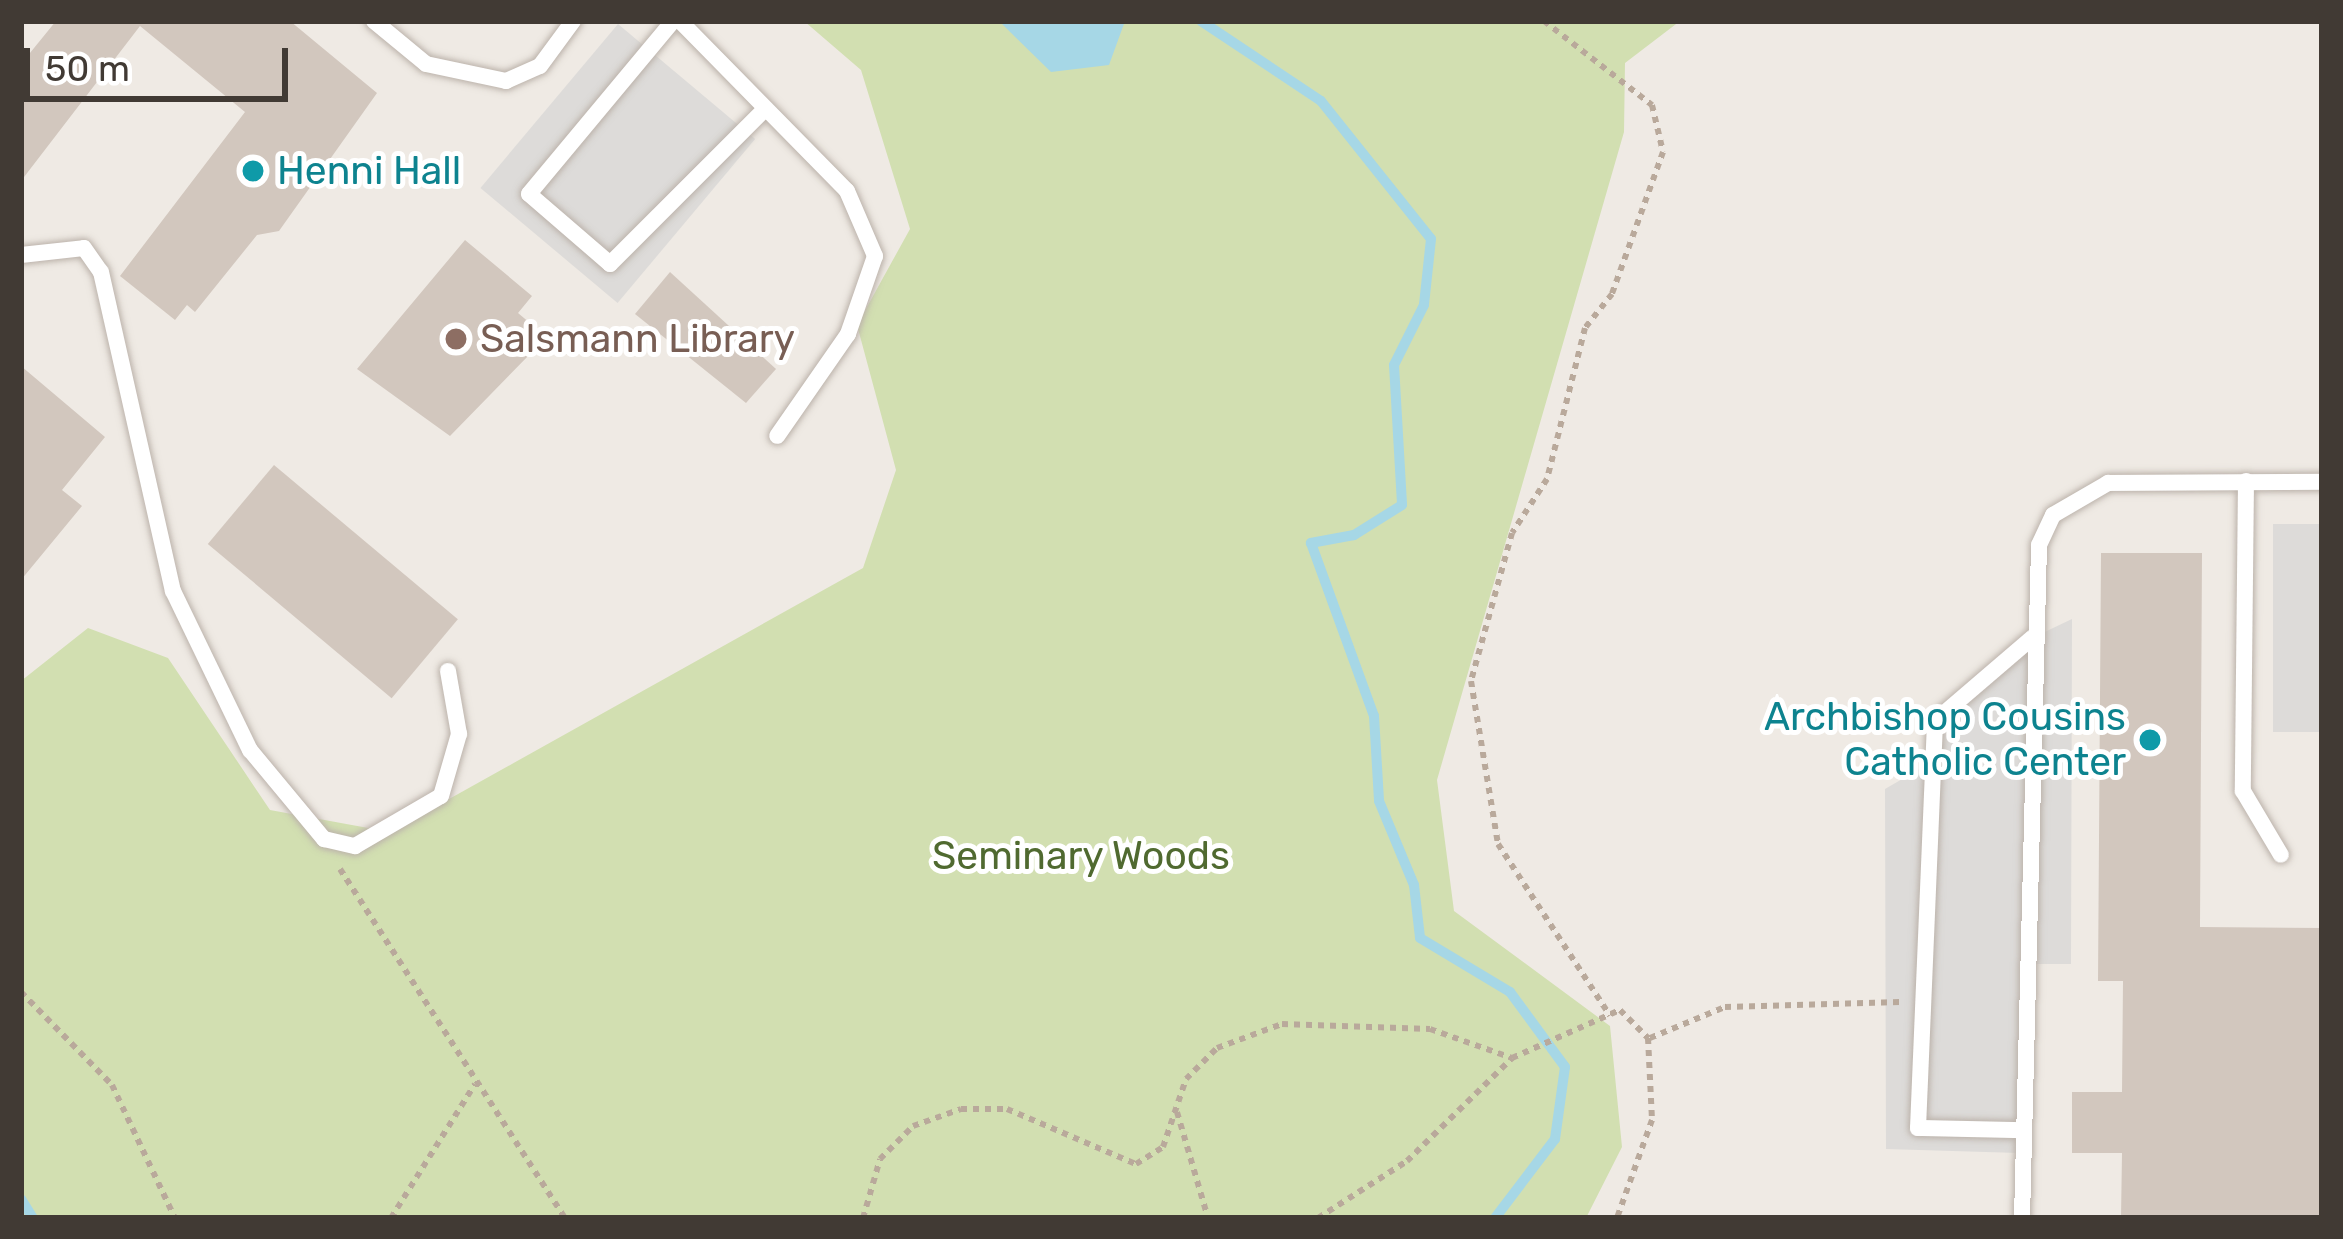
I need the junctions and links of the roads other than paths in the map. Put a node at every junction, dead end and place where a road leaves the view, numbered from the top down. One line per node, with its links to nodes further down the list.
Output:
1 (374, 21): 2 (lane)
2 (573, 21)
3 (676, 21): 4 (lane); 4 (lane)
4 (765, 109): 6 (lane)
5 (21, 256): 10 (lane)
6 (777, 436)
7 (2246, 481): 8 (lane); 9 (lane); 11 (lane)
8 (2322, 482)
9 (2032, 638): 12 (lane); 12 (lane)
10 (448, 671)
11 (2281, 855)
12 (2017, 1130): 13 (lane)
13 (2022, 1218)

